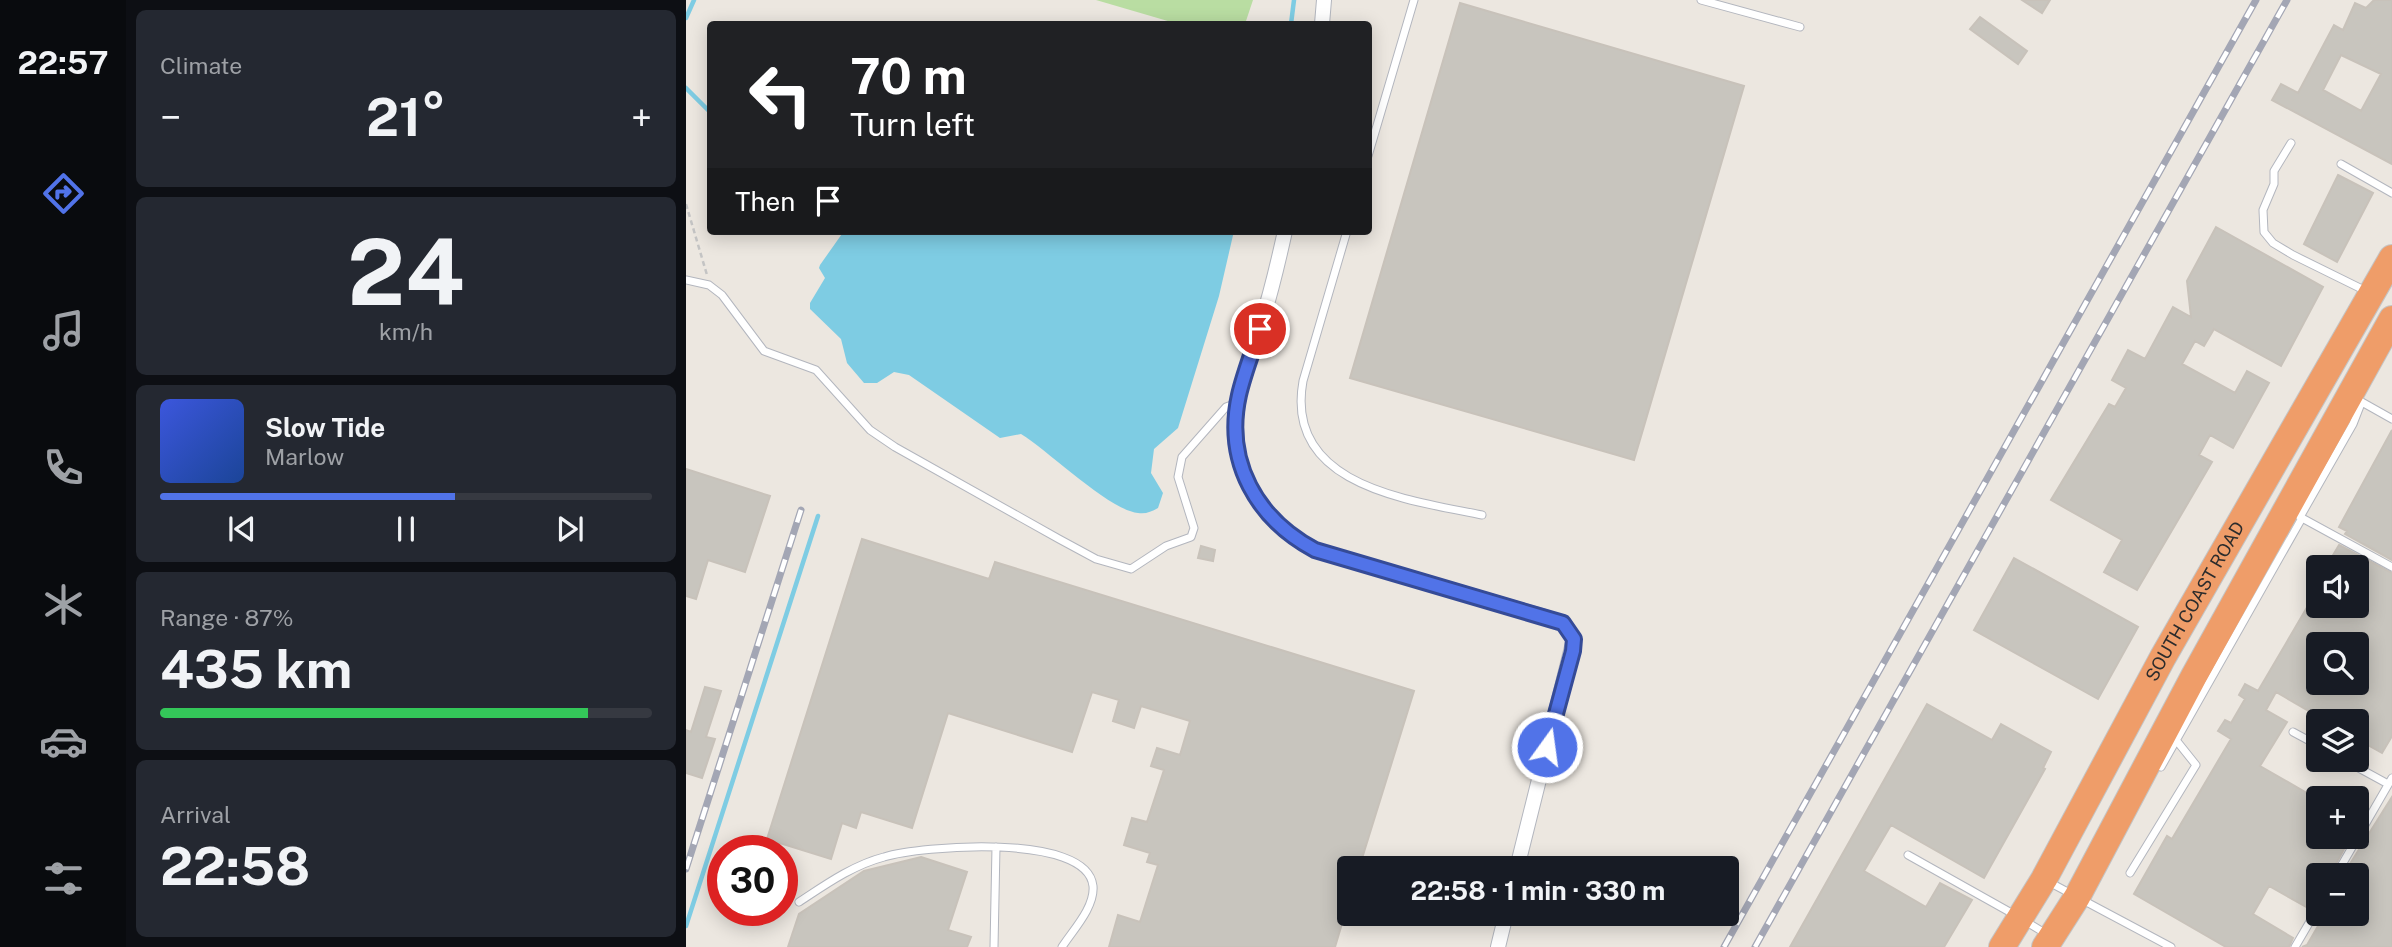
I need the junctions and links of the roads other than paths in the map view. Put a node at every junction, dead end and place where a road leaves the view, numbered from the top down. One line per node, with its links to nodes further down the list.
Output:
1 (1324, 0): 4 (street)
2 (1414, 0): 6 (lane)
3 (1701, 0): 5 (lane)
4 (1322, 21)
5 (1800, 27)
6 (1372, 142)
7 (2291, 143): 14 (lane)
8 (2341, 164): 9 (lane)
9 (2392, 193)
10 (1284, 235): 17 (street)
11 (1346, 235): 20 (lane)
12 (2392, 258): 14 (highway, SOUTH COAST ROAD)
13 (686, 279): 17 (lane)
14 (2372, 294): 22 (highway, SOUTH COAST ROAD)
15 (2392, 319): 16 (highway, SOUTH COAST ROAD)
16 (2358, 393): 18 (lane); 19 (highway, SOUTH COAST ROAD)
17 (1238, 402): 33 (street)
18 (2392, 419)
19 (2294, 514): 21 (lane); 23 (highway, SOUTH COAST ROAD); 26 (lane)
20 (1482, 515)
21 (2392, 567)
22 (2164, 657): 23 (highway); 36 (highway, SOUTH COAST ROAD)
23 (2194, 676): 37 (highway, SOUTH COAST ROAD)
24 (2293, 732): 25 (lane)
25 (2306, 739)
26 (2176, 740): 28 (lane); 35 (lane)
27 (2369, 771): 29 (lane)
28 (2153, 779)
29 (2390, 781): 34 (lane)
30 (2133, 814): 37 (lane)
31 (996, 847): 38 (lane); 43 (lane); 44 (lane)
32 (1909, 855): 39 (lane)
33 (1520, 856)
34 (2343, 863)
35 (2130, 873)
36 (2043, 879): 37 (lane); 39 (highway, SOUTH COAST ROAD)
37 (2080, 898): 42 (highway, SOUTH COAST ROAD); 47 (lane)
38 (799, 902)
39 (2020, 918): 42 (lane); 46 (highway, SOUTH COAST ROAD)
40 (1503, 926): 45 (street)
41 (2307, 926): 48 (lane)
42 (2048, 942)
43 (994, 947)
44 (1062, 947)
45 (1498, 947)
46 (2002, 947)
47 (2171, 947)
48 (2295, 947)

